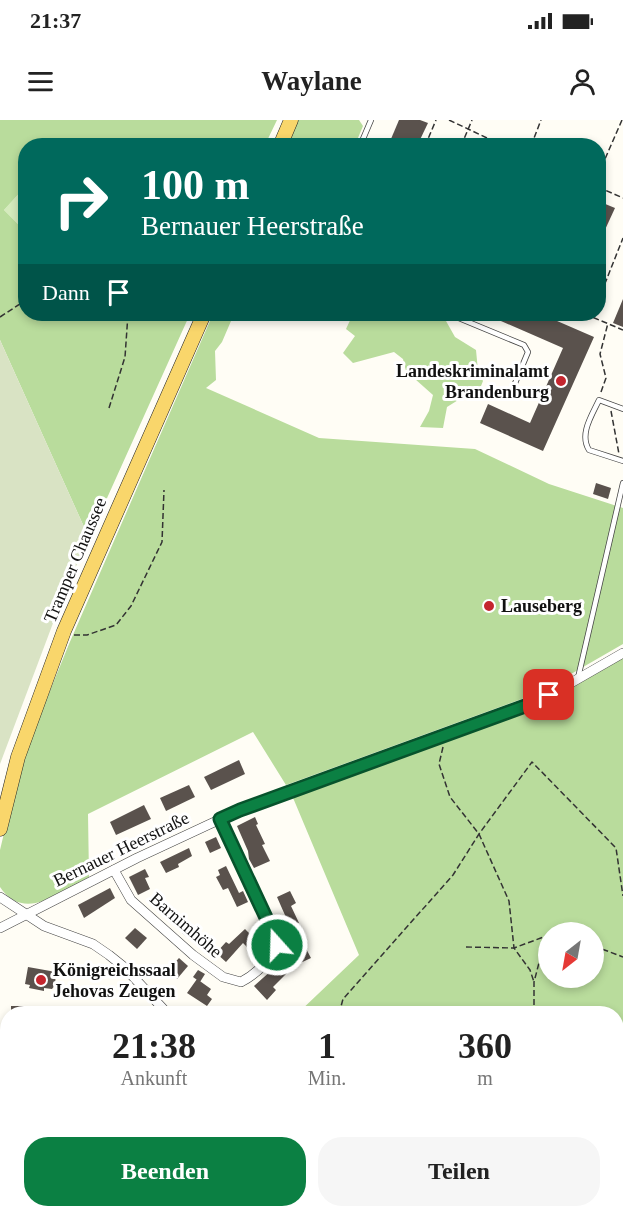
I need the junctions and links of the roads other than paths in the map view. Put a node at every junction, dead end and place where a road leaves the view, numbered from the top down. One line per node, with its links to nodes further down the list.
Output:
1 (291, 120): 3 (main road)
2 (371, 120): 4 (lane)
3 (283, 138)
4 (363, 138)
5 (201, 321): 14 (main road, Tramper Chaussee)
6 (465, 321): 7 (lane)
7 (511, 393)
8 (623, 409): 9 (lane)
9 (622, 460)
10 (623, 483): 12 (lane)
11 (623, 653): 12 (street, Bernauer Heerstraße)
12 (578, 680): 13 (street, Bernauer Heerstraße)
13 (220, 819): 15 (street, Bernauer Heerstraße); 15 (street, Barnimhöhe)
14 (0, 829)
15 (114, 870): 17 (street, Bernauer Heerstraße)
16 (0, 897): 17 (street)
17 (26, 915): 18 (street, Bernauer Heerstraße); 19 (street)
18 (0, 928)
19 (161, 1006)

